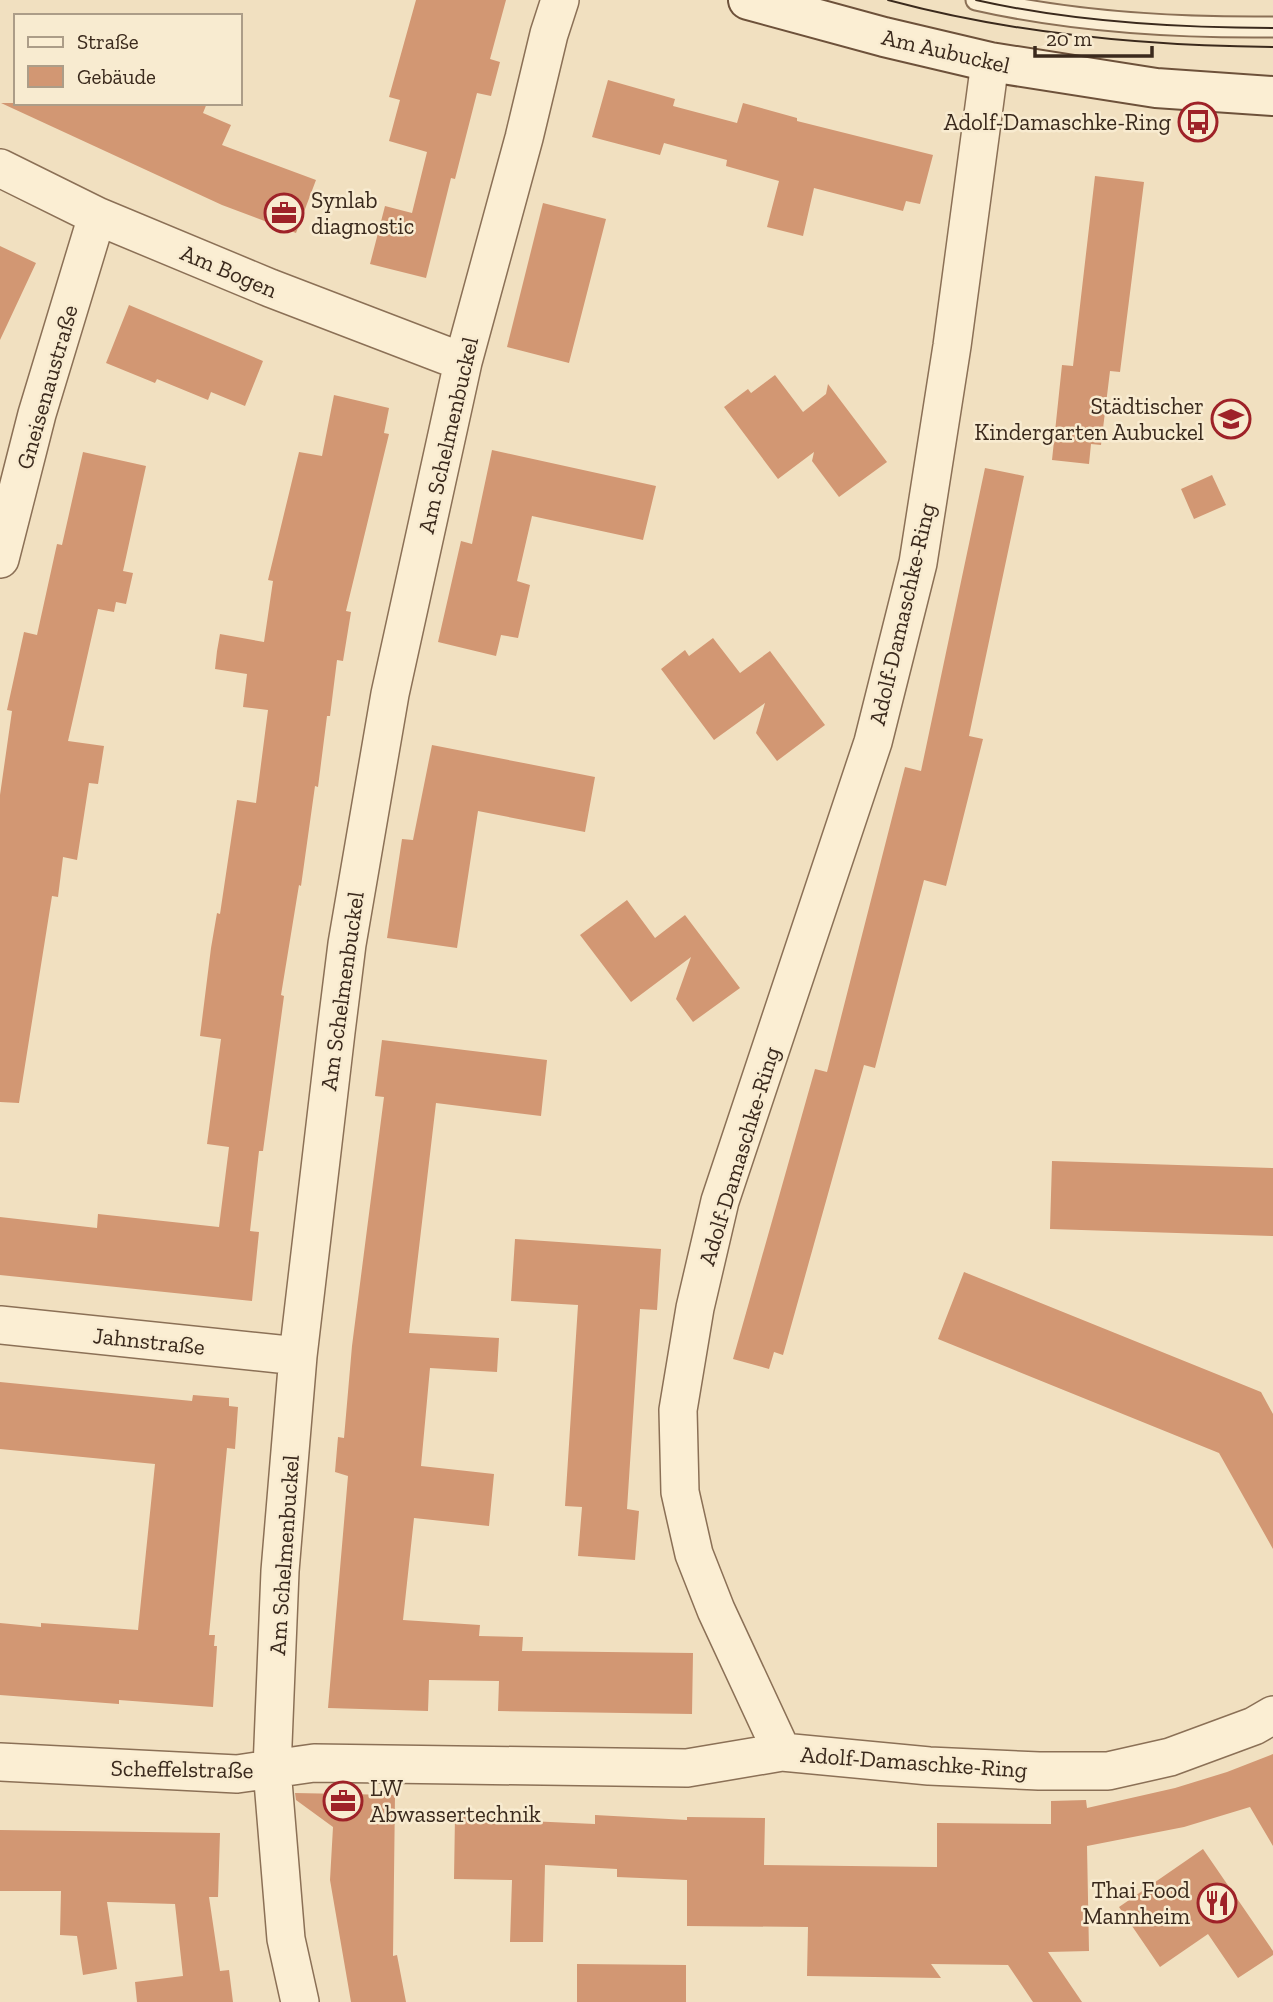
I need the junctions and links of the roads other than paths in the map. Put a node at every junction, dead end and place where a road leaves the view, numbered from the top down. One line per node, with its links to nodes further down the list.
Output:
1 (560, 0): 9 (street, Am Schelmenbuckel)
2 (748, 0): 5 (main road, Am Aubuckel)
3 (976, 0): 4 (lane)
4 (1273, 27)
5 (990, 62): 6 (main road, Am Aubuckel); 14 (street, Adolf-Damaschke-Ring)
6 (1273, 96)
7 (0, 168): 8 (street, Am Bogen)
8 (97, 216): 9 (street, Am Bogen); 10 (street, Gneisenaustraße)
9 (463, 362): 12 (street, Am Schelmenbuckel)
10 (0, 559)
11 (0, 1325): 12 (street, Jahnstraße)
12 (298, 1356): 16 (street, Am Schelmenbuckel)
13 (1273, 1715): 14 (street, Adolf-Damaschke-Ring)
14 (782, 1752): 16 (street, Scheffelstraße)
15 (0, 1762): 16 (street, Scheffelstraße)
16 (272, 1769): 17 (street, Am Schelmenbuckel)
17 (300, 2002)

